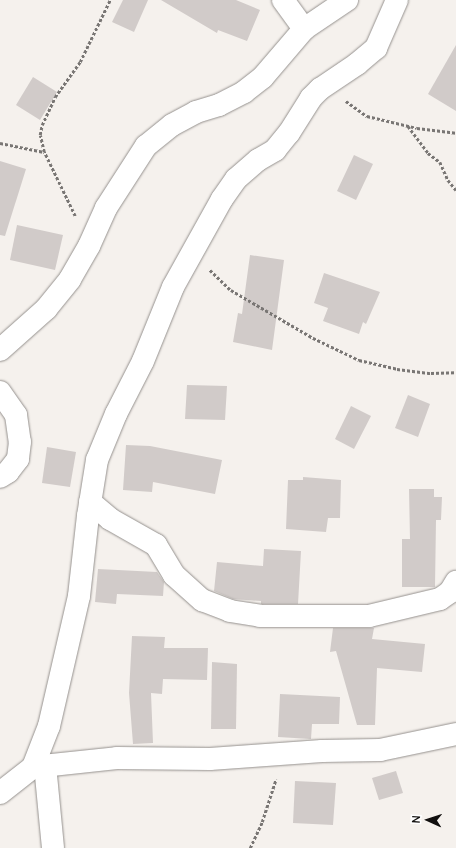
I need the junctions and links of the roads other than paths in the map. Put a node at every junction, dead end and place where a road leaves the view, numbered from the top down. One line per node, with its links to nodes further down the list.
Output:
1 (283, 0): 4 (street)
2 (347, 0): 4 (street)
3 (397, 0): 8 (street)
4 (304, 29): 5 (street)
5 (0, 350)
6 (0, 392): 7 (street)
7 (0, 477)
8 (90, 502): 9 (street); 11 (street)
9 (456, 582)
10 (456, 734): 11 (street)
11 (39, 766): 12 (street); 13 (street)
12 (0, 793)
13 (53, 848)

